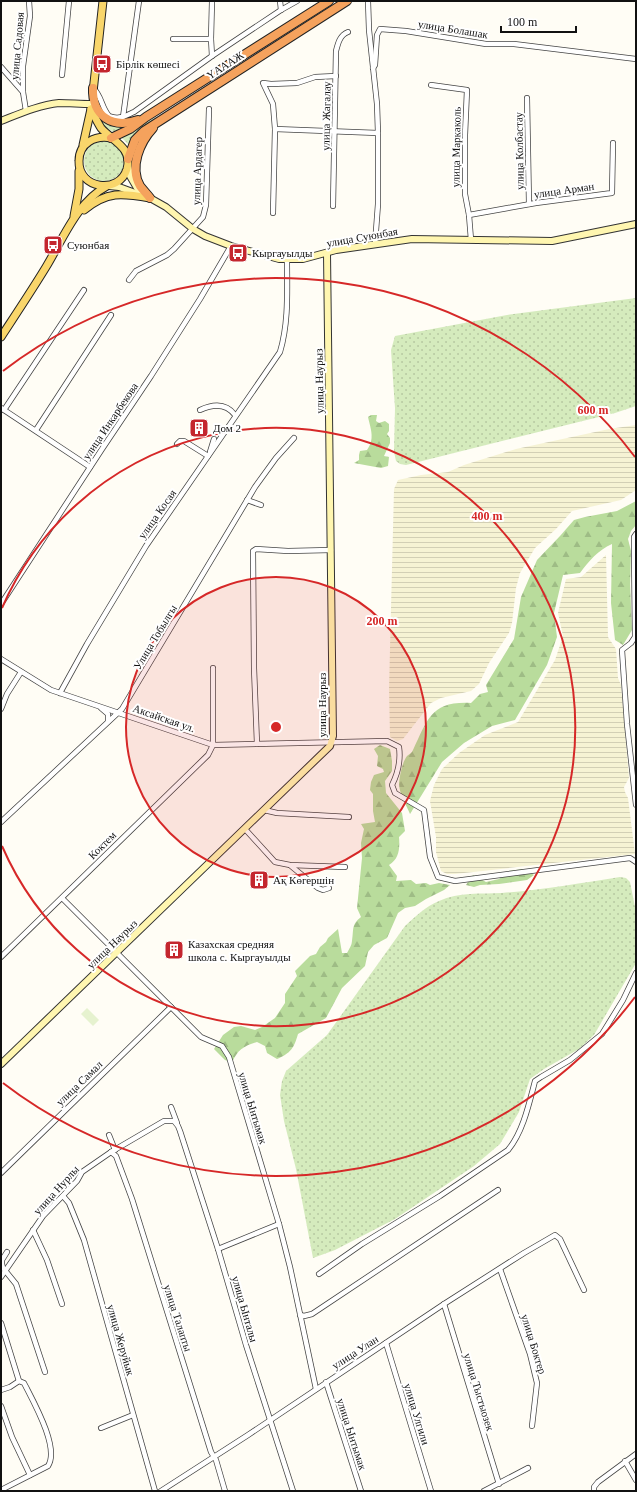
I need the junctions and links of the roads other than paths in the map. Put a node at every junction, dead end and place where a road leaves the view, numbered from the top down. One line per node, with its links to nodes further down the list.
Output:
1 (29, 1): 23 (street, улица Садовая)
2 (69, 1): 19 (street)
3 (103, 1): 22 (main road)
4 (139, 1): 28 (street)
5 (212, 1): 14 (street)
6 (280, 1): 11 (street)
7 (297, 1): 11 (street)
8 (329, 1): 29 (highway, ҮАААЖ)
9 (347, 1): 30 (highway, ҮАААЖ)
10 (368, 1): 18 (street)
11 (281, 10): 15 (street)
12 (348, 32): 20 (street, улица Жагалау)
13 (173, 39): 14 (street)
14 (211, 39): 15 (street)
15 (212, 56): 28 (street)
16 (636, 59): 18 (street, улица Болашак)
17 (1, 67): 23 (street)
18 (373, 68): 34 (street)
19 (62, 75)
20 (336, 76): 32 (street); 33 (street, улица Жагалау)
21 (430, 85): 45 (street, улица Маркаколь)
22 (93, 88): 26 (main road); 28 (street); 29 (highway)
23 (22, 92): 27 (street)
24 (527, 98): 42 (street, улица Колбастау)
25 (209, 109): 48 (street, улица Ардагер)
26 (90, 110): 27 (street); 35 (main road); 37 (main road)
27 (26, 111): 31 (street)
28 (124, 117)
29 (146, 117): 35 (highway, ҮАААЖ)
30 (164, 118): 38 (highway, ҮАААЖ); 41 (highway)
31 (1, 121)
32 (275, 129): 33 (street); 44 (street)
33 (335, 132): 34 (street); 43 (street, улица Жагалау)
34 (378, 133): 50 (street)
35 (111, 138): 37 (main road); 38 (main road)
36 (613, 143): 42 (street, улица Арман)
37 (83, 147): 39 (main road)
38 (128, 161): 40 (main road); 41 (street, улица Суюнбая)
39 (79, 166): 40 (main road); 46 (main road)
40 (107, 186): 41 (street); 46 (main road)
41 (150, 198): 46 (main road); 48 (street, улица Суюнбая)
42 (529, 204): 45 (street, улица Арман)
43 (333, 206)
44 (273, 213)
45 (469, 215): 49 (street, улица Маркаколь)
46 (73, 220): 57 (main road)
47 (636, 224): 49 (street, улица Суюнбая)
48 (193, 229): 51 (street, улица Суюнбая); 54 (street, улица Ардагер)
49 (471, 240): 50 (street, улица Суюнбая)
50 (375, 244): 52 (street, улица Суюнбая)
51 (231, 246): 53 (street, улица Суюнбая); 66 (street, улица Инкарбекова)
52 (327, 254): 53 (street, улица Суюнбая); 70 (street, улица Наурыз)
53 (286, 260): 60 (street, улица Косая)
54 (129, 280)
55 (84, 290): 58 (street)
56 (111, 315): 61 (street)
57 (1, 336)
58 (3, 409): 61 (street)
59 (200, 410): 60 (street)
60 (235, 415): 65 (street, улица Косая)
61 (36, 430): 66 (street)
62 (294, 438): 67 (street, Улица Тобылгы)
63 (214, 439): 65 (street)
64 (177, 444): 65 (street)
65 (209, 455): 75 (street, улица Косая)
66 (90, 467): 71 (street, улица Инкарбекова)
67 (247, 500): 68 (street); 78 (street, Улица Тобылгы)
68 (261, 505)
69 (636, 534): 83 (street)
70 (331, 550): 80 (street, улица Наурыз); 81 (street)
71 (1, 604)
72 (1, 659): 74 (street, Аксайская ул.)
73 (213, 668): 82 (street)
74 (21, 672): 75 (street, Аксайская ул.); 77 (street)
75 (60, 693): 76 (street, Аксайская ул.)
76 (98, 706): 78 (street, Аксайская ул.); 79 (street)
77 (1, 709)
78 (119, 712): 79 (street, Улица Тобылгы); 82 (street, Аксайская ул.)
79 (108, 721): 86 (street, Улица Тобылгы)
80 (332, 742): 81 (street, Аксайская ул.); 84 (street, улица Наурыз); 88 (street, Аксайская ул.)
81 (257, 744): 82 (street, Аксайская ул.)
82 (213, 745): 92 (street, Коктем)
83 (636, 805)
84 (264, 810): 85 (street); 87 (street, улица Наурыз)
85 (349, 817)
86 (1, 822)
87 (245, 829): 89 (street); 93 (street, улица Наурыз)
88 (636, 862)
89 (290, 865): 90 (street); 91 (street)
90 (345, 866)
91 (329, 888)
92 (62, 898): 93 (street, улица Ынтымак); 94 (street, Коктем)
93 (117, 953): 96 (street, улица Ынтымак); 97 (street, улица Наурыз)
94 (1, 957)
95 (636, 973): 111 (street)
96 (170, 1007): 102 (street, улица Самал); 105 (street, улица Ынтымак)
97 (1, 1064)
98 (171, 1107): 99 (street)
99 (178, 1126): 101 (street, улица Нурлы); 107 (street, улица Ынталы)
100 (109, 1135): 101 (street, улица Талапты)
101 (113, 1151): 104 (street, улица Нурлы); 130 (street, улица Талапты)
102 (1, 1172)
103 (498, 1190): 116 (street)
104 (63, 1196): 106 (street, улица Нурлы); 125 (street, улица Жеруйык)
105 (279, 1224): 107 (street); 116 (street, улица Ынтымак)
106 (33, 1230): 109 (street, улица Нурлы); 114 (street)
107 (218, 1249): 126 (street, улица Ынталы)
108 (7, 1252): 109 (street)
109 (3, 1268): 112 (street, улица Нурлы); 119 (street)
110 (500, 1269): 113 (street, улица Улан); 115 (street, улица Улан); 127 (street, улица Боктер)
111 (319, 1274)
112 (1, 1277)
113 (584, 1290)
114 (62, 1304)
115 (444, 1304): 118 (street, улица Улан); 135 (street, улица Тыстыозек)
116 (300, 1315): 123 (street, улица Ынтымак)
117 (1, 1323): 120 (street)
118 (386, 1343): 121 (street, улица Улан); 142 (street, улица Улгили)
119 (45, 1372)
120 (19, 1380): 122 (street); 133 (street)
121 (326, 1382): 123 (street, улица Улан); 141 (street, улица Ынтымак)
122 (1, 1390)
123 (316, 1390): 126 (street, улица Улан)
124 (1, 1406): 133 (street)
125 (133, 1415): 128 (street); 137 (street, улица Жеруйык)
126 (270, 1420): 130 (street, улица Улан); 140 (street, улица Ынталы)
127 (532, 1426)
128 (101, 1428)
129 (636, 1454): 131 (street)
130 (213, 1457): 138 (street, улица Улан); 139 (street, улица Талапты)
131 (625, 1461): 134 (street); 144 (street)
132 (528, 1468): 135 (street)
133 (30, 1475): 136 (street)
134 (636, 1480)
135 (499, 1484): 143 (street)
136 (1, 1490)
137 (155, 1491)
138 (161, 1491)
139 (225, 1491)
140 (293, 1491)
141 (361, 1491)
142 (431, 1491)
143 (484, 1491)
144 (594, 1491)

